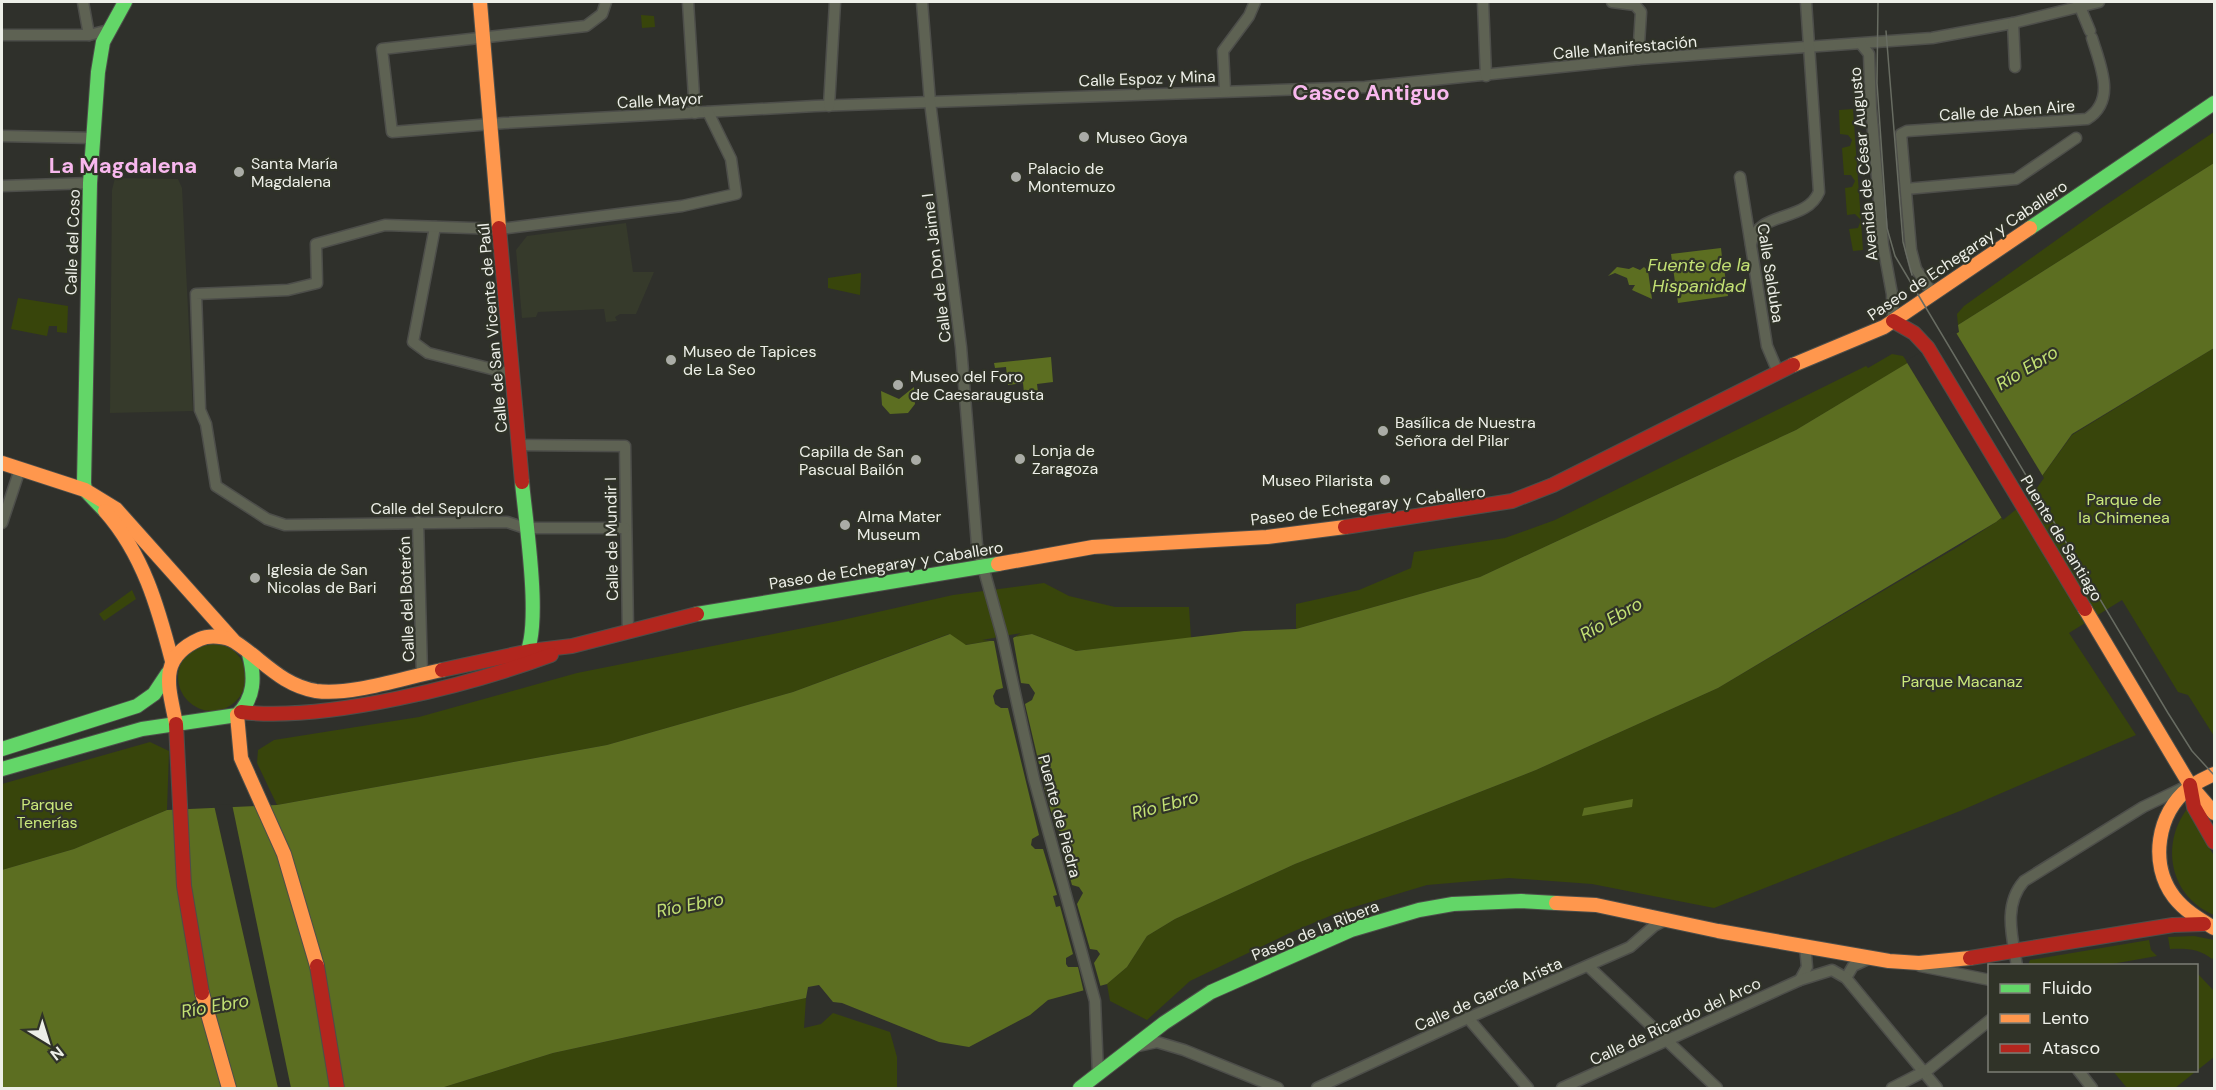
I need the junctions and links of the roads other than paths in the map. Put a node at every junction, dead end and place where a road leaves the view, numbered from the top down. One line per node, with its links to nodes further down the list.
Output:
1 (83, 2): 17 (street)
2 (125, 2): 15 (main road, Calle del Coso)
3 (480, 2): 18 (main road, Calle de San Vicente de Paúl)
4 (606, 2): 18 (street)
5 (688, 2): 30 (street)
6 (835, 2): 28 (street)
7 (922, 2): 26 (street, Calle de Don Jaime I)
8 (1255, 2): 25 (street)
9 (1483, 2): 23 (street)
10 (1612, 2): 21 (street)
11 (1806, 2): 20 (street)
12 (2099, 2): 13 (street, Calle Manifestación)
13 (2079, 4): 14 (street, Calle Manifestación); 38 (street, Calle de Aben Aire)
14 (2013, 23): 19 (street, Calle Manifestación); 22 (street)
15 (109, 30): 17 (street); 33 (main road, Calle del Coso)
16 (2, 35): 17 (street)
17 (89, 35)
18 (483, 39): 31 (main road, Calle de San Vicente de Paúl); 31 (street, Calle Mayor)
19 (1861, 44): 20 (street, Calle Manifestación); 43 (street, Avenida de César Augusto)
20 (1810, 48): 21 (street, Calle Manifestación); 41 (street)
21 (1638, 59): 23 (street, Calle Manifestación)
22 (2015, 67)
23 (1486, 76): 24 (street, Calle Manifestación)
24 (1365, 87): 25 (street, Calle Espoz y Mina)
25 (1225, 91): 26 (street, Calle Espoz y Mina)
26 (930, 102): 28 (street, Calle Mayor); 54 (street, Calle de Don Jaime I)
27 (2214, 103): 42 (main road, Paseo de Echegaray y Caballero)
28 (829, 106): 29 (street, Calle Mayor)
29 (708, 112): 30 (street, Calle Mayor); 40 (street)
30 (695, 113): 31 (street, Calle Mayor)
31 (490, 124): 40 (main road, Calle de San Vicente de Paúl)
32 (2, 136): 33 (street)
33 (93, 138): 36 (main road, Calle del Coso)
34 (2076, 138): 38 (street)
35 (1740, 177): 41 (street, Calle Salduba)
36 (90, 183): 37 (street); 49 (main road, Calle del Coso)
37 (2, 186)
38 (1906, 189): 42 (street)
39 (435, 227): 40 (street); 45 (street); 50 (street, Calle del Sepulcro)
40 (500, 229): 45 (main road, Calle de San Vicente de Paúl)
41 (1750, 244): 44 (street, Calle Salduba)
42 (1933, 294): 43 (main road, Paseo de Echegaray y Caballero)
43 (1893, 321): 44 (main road, Paseo de Echegaray y Caballero); 68 (main road, Puente de Santiago)
44 (1778, 372): 54 (main road, Paseo de Echegaray y Caballero)
45 (512, 374): 46 (main road, Calle de San Vicente de Paúl)
46 (518, 445): 52 (main road, Calle de San Vicente de Paúl); 53 (street, Calle de Mundir I)
47 (2, 463): 48 (main road)
48 (20, 469): 49 (main road); 51 (street)
49 (85, 490): 56 (main road); 60 (main road)
50 (418, 522): 52 (street, Calle del Sepulcro); 62 (street, Calle del Boterón)
51 (2, 523)
52 (525, 528): 53 (street, Calle del Sepulcro); 58 (main road, Calle de San Vicente de Paúl)
53 (625, 528): 55 (street, Calle de Mundir I)
54 (983, 567): 55 (main road, Paseo de Echegaray y Caballero); 88 (street, Puente de Piedra)
55 (628, 631): 57 (main road, Paseo de Echegaray y Caballero)
56 (233, 640): 59 (main road); 60 (main road)
57 (572, 646): 58 (main road, Paseo de Echegaray y Caballero); 61 (main road, Paseo de Echegaray y Caballero)
58 (530, 651): 61 (main road); 62 (main road, Paseo de Echegaray y Caballero)
59 (249, 654): 62 (main road, Paseo de Echegaray y Caballero); 63 (main road)
60 (170, 667): 64 (main road); 65 (main road)
61 (506, 669): 63 (main road, Paseo de Echegaray y Caballero)
62 (422, 675)
63 (239, 714): 64 (main road); 90 (main road)
64 (176, 724): 66 (main road); 89 (main road)
65 (2, 749)
66 (2, 769)
67 (2214, 774): 68 (main road)
68 (2190, 785): 69 (main road); 70 (main road); 72 (main road); 74 (street)
69 (2214, 813)
70 (2214, 842)
71 (1667, 919): 73 (main road, Paseo de la Ribera); 78 (street, Calle de García Arista); 85 (main road, Paseo de la Ribera)
72 (2209, 926): 74 (main road, Paseo de la Ribera)
73 (1805, 946): 75 (main road, Paseo de la Ribera); 80 (street)
74 (2014, 951): 76 (main road, Paseo de la Ribera); 77 (street)
75 (1871, 958): 76 (main road, Paseo de la Ribera); 79 (street)
76 (1911, 963): 81 (street)
77 (2017, 964)
78 (1588, 966): 82 (street, Calle de García Arista); 84 (street)
79 (1846, 978): 80 (street, Calle de Ricardo del Arco); 86 (street)
80 (1800, 980): 84 (street, Calle de Ricardo del Arco)
81 (1988, 980)
82 (1468, 1018): 93 (street, Calle de García Arista); 94 (street)
83 (1988, 1021): 86 (street)
84 (1665, 1042): 95 (street, Calle de Ricardo del Arco); 96 (street)
85 (1132, 1048): 88 (main road, Paseo de la Ribera); 92 (street)
86 (1923, 1072): 97 (street); 98 (street)
87 (2079, 1072): 99 (street)
88 (1099, 1081): 91 (main road, Paseo de la Ribera)
89 (229, 1089)
90 (337, 1089)
91 (1080, 1089)
92 (1278, 1089)
93 (1317, 1089)
94 (1528, 1089)
95 (1562, 1089)
96 (1717, 1089)
97 (1892, 1089)
98 (1937, 1089)
99 (2092, 1089)

